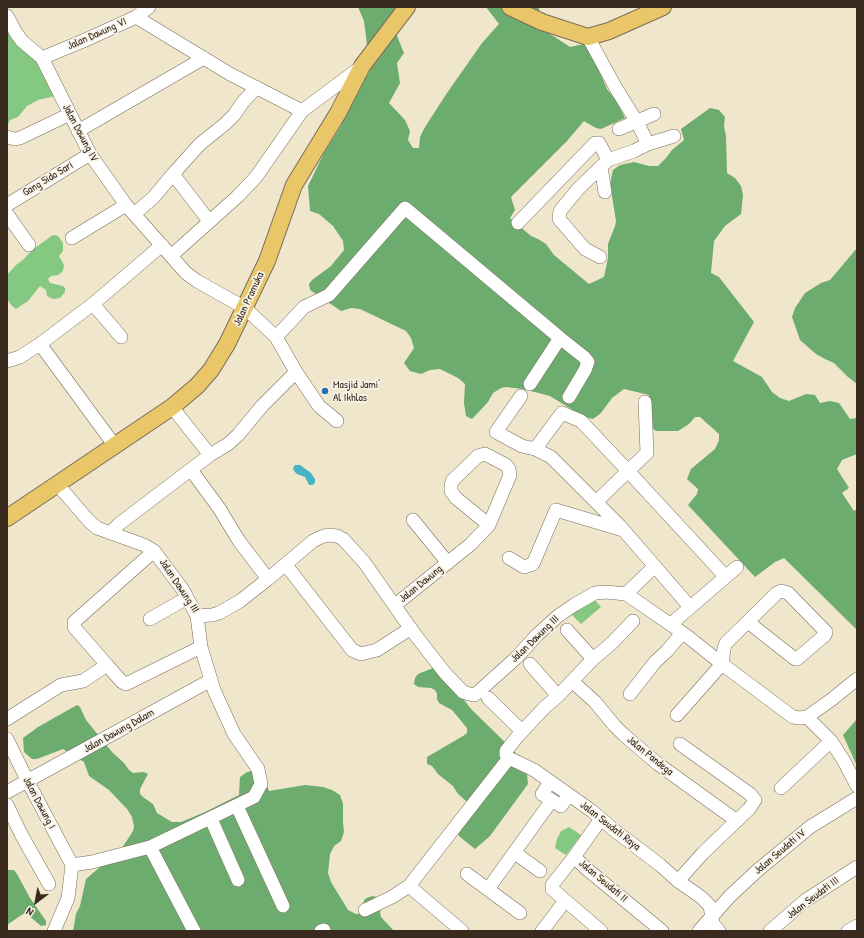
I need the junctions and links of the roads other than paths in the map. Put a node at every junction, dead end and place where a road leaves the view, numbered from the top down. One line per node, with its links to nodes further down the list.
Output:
1 (149, 7): 6 (street, Jalan Dawung VI)
2 (407, 7): 10 (main road, Jalan Pramuka)
3 (510, 7): 7 (main road)
4 (663, 7): 7 (main road)
5 (7, 16): 8 (street)
6 (136, 17): 8 (street, Jalan Dawung VI); 9 (street)
7 (588, 37): 15 (street)
8 (42, 58): 13 (street, Jalan Dawung IV)
9 (204, 58): 11 (street); 17 (street)
10 (362, 66): 12 (street); 36 (main road, Jalan Pramuka)
11 (256, 88): 12 (street); 23 (street)
12 (302, 111): 28 (street)
13 (70, 114): 17 (street, Jalan Dawung IV); 19 (street)
14 (654, 114): 15 (street)
15 (637, 122): 16 (street); 20 (street)
16 (619, 129)
17 (78, 131): 21 (street, Jalan Dawung IV)
18 (674, 136): 20 (street)
19 (7, 137)
20 (648, 144): 22 (street)
21 (90, 154): 25 (street, Gang Sido Sari); 26 (street, Jalan Dawung IV)
22 (604, 163): 24 (street); 29 (street); 34 (street)
23 (173, 174): 26 (street); 28 (street)
24 (605, 192)
25 (7, 205)
26 (130, 209): 30 (street); 32 (street, Jalan Dawung IV)
27 (7, 214): 31 (street)
28 (209, 221): 33 (street)
29 (518, 223)
30 (72, 238)
31 (29, 245)
32 (162, 245): 33 (street, Jalan Dawung IV); 35 (street)
33 (171, 256): 36 (street, Jalan Dawung IV)
34 (600, 257)
35 (93, 304): 37 (street); 40 (street)
36 (245, 308): 38 (street, Jalan Dawung IV); 47 (main road, Jalan Pramuka)
37 (121, 337)
38 (276, 337): 39 (street); 42 (street, Jalan Dawung IV)
39 (560, 338): 43 (street); 45 (street)
40 (40, 344): 41 (street); 49 (street)
41 (7, 361)
42 (296, 372): 48 (street, Jalan Dawung IV); 51 (street)
43 (530, 384)
44 (522, 396): 50 (street)
45 (569, 397)
46 (645, 402): 53 (street)
47 (172, 407): 49 (main road, Jalan Pramuka); 51 (street)
48 (337, 421)
49 (115, 446): 54 (main road, Jalan Pramuka)
50 (535, 449): 53 (street); 55 (street)
51 (210, 455): 52 (street)
52 (191, 470): 60 (street); 68 (street)
53 (628, 471): 55 (street); 67 (street)
54 (57, 484): 56 (main road, Jalan Pramuka); 60 (street, Jalan Dawung III)
55 (596, 502): 59 (street)
56 (9, 513)
57 (414, 520): 63 (street, Jalan Dawung)
58 (489, 525): 58 (street, Jalan Dawung); 63 (street, Jalan Dawung)
59 (624, 531): 62 (street); 65 (street)
60 (110, 533): 61 (street, Jalan Dawung III)
61 (154, 551): 70 (street, Jalan Dawung III); 85 (street, Jalan Dawung III)
62 (509, 558)
63 (448, 562): 71 (street, Jalan Dawung)
64 (286, 565): 68 (street, Jalan Dawung III); 71 (street, Jalan Dawung III); 78 (street)
65 (655, 566): 69 (street); 72 (street)
66 (736, 567): 67 (street)
67 (725, 576): 72 (street)
68 (268, 579): 73 (street, Jalan Dawung III)
69 (626, 594): 77 (street, Jalan Dawung III); 78 (street, Jalan Dawung III)
70 (188, 600): 73 (street, Jalan Dawung III); 74 (street)
71 (395, 605): 78 (street, Jalan Dawung III)
72 (690, 607): 77 (street)
73 (197, 616): 81 (street)
74 (150, 619)
75 (633, 621): 82 (street)
76 (748, 622): 76 (street); 84 (street)
77 (671, 624): 80 (street, Jalan Dawung III)
78 (411, 628)
79 (567, 630): 82 (street)
80 (682, 633): 84 (street, Jalan Dawung III); 89 (street)
81 (201, 647): 85 (street, Jalan Dawung III); 87 (street)
82 (593, 659): 88 (street)
83 (530, 664): 90 (street)
84 (722, 664): 92 (street); 93 (street, Jalan Dawung III)
85 (107, 665): 94 (street)
86 (857, 679): 93 (street)
87 (211, 680): 100 (street, Jalan Dawung Dalam); 109 (street)
88 (572, 681): 90 (street); 112 (street, Jalan Pandega)
89 (630, 694)
90 (558, 696): 95 (street)
91 (488, 698): 95 (street)
92 (677, 715)
93 (807, 718): 97 (street)
94 (7, 719)
95 (522, 731): 99 (street)
96 (7, 740): 100 (street, Jalan Dawung I)
97 (830, 741): 102 (street); 103 (street)
98 (680, 744): 112 (street)
99 (509, 758): 101 (street, Jalan Seudati Raya); 123 (street)
100 (27, 780): 104 (street, Jalan Dawung Dalam); 116 (street, Jalan Dawung I)
101 (550, 782): 105 (street, Jalan Seudati Raya); 107 (street)
102 (857, 786)
103 (781, 788)
104 (7, 792)
105 (569, 795): 107 (street); 111 (street, Jalan Seudati Raya)
106 (857, 798): 129 (street, Jalan Seudati IV)
107 (552, 800): 114 (street)
108 (7, 805): 122 (street)
109 (237, 806): 110 (street); 126 (street)
110 (211, 819): 113 (street); 120 (street)
111 (601, 819): 115 (street); 121 (street, Jalan Seudati Raya)
112 (737, 821): 121 (street)
113 (150, 847): 116 (street); 133 (street)
114 (515, 853): 118 (street); 124 (street)
115 (574, 857): 125 (street, Jalan Seudati II); 136 (street, Jalan Seudati II)
116 (72, 865): 132 (street)
117 (857, 867): 139 (street, Jalan Seudati III)
118 (540, 871)
119 (467, 874): 124 (street)
120 (238, 880)
121 (678, 881): 129 (street, Jalan Seudati Raya)
122 (50, 884)
123 (409, 886): 127 (street); 134 (street)
124 (488, 889): 128 (street)
125 (565, 901): 131 (street); 135 (street)
126 (283, 906)
127 (365, 910)
128 (520, 913)
129 (712, 916): 137 (street); 138 (street, Jalan Seudati Raya)
130 (857, 926): 140 (street)
131 (595, 929)
132 (54, 931)
133 (194, 931)
134 (462, 931)
135 (542, 931)
136 (662, 931)
137 (698, 931)
138 (718, 931)
139 (770, 931)
140 (848, 931)

